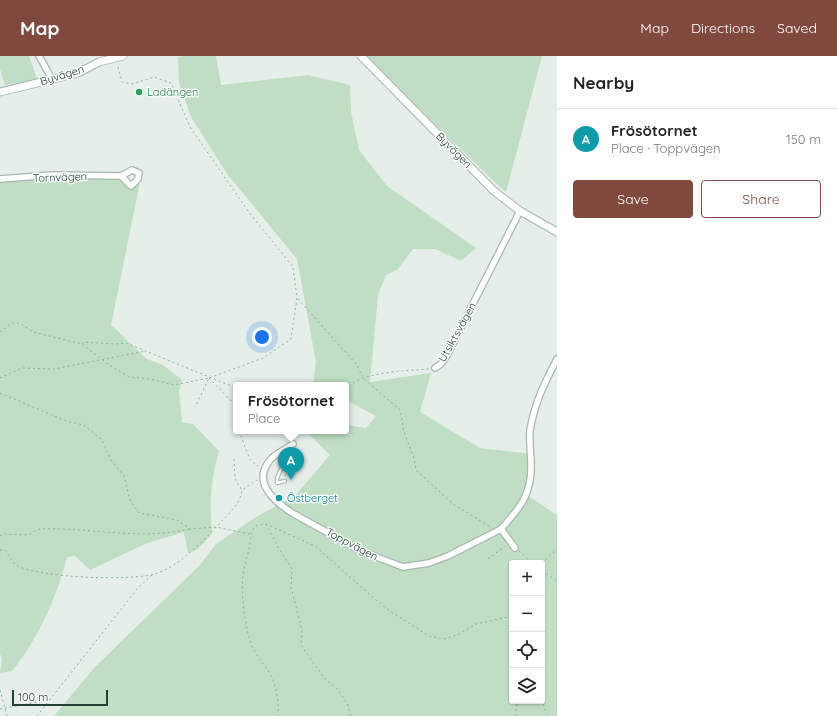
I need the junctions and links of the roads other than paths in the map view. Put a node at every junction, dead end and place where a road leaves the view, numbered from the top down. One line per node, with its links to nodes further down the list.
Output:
1 (39, 56): 4 (street)
2 (123, 56): 4 (street, Byvägen)
3 (361, 56): 8 (street, Byvägen)
4 (52, 79): 5 (street, Byvägen)
5 (0, 92)
6 (121, 176): 7 (street, Tornvägen)
7 (0, 179)
8 (520, 211): 9 (street, Byvägen); 11 (street, Utsiktsvägen)
9 (557, 232)
10 (557, 359): 14 (street, Toppvägen)
11 (435, 368)
12 (293, 444): 13 (lane); 14 (street, Toppvägen)
13 (285, 481)
14 (499, 530): 15 (street)
15 (515, 548)

